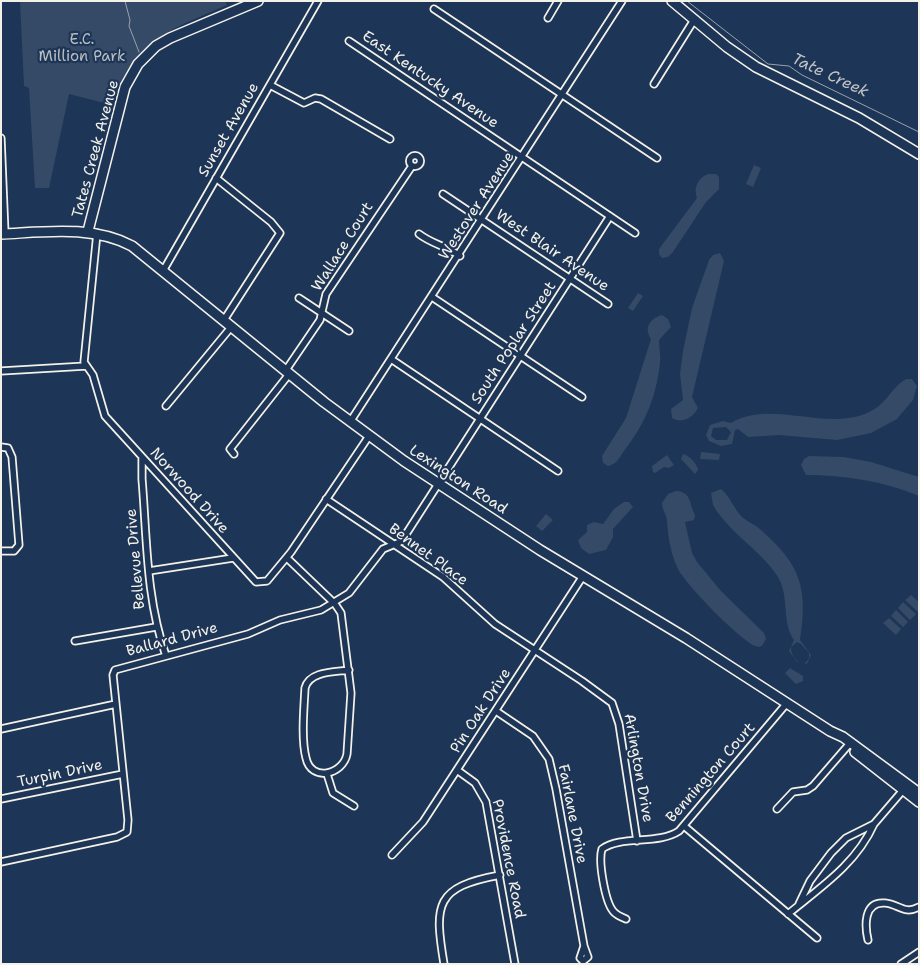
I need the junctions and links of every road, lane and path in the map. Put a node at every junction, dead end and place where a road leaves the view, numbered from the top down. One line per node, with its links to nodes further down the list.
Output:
1 (258, 1): 23 (main road, Tates Creek Avenue)
2 (318, 1): 11 (street, Sunset Avenue)
3 (558, 1): 7 (street)
4 (622, 1): 12 (street, Westover Avenue)
5 (672, 1): 8 (main road)
6 (434, 9): 12 (street)
7 (548, 18)
8 (694, 20): 10 (street); 15 (main road)
9 (349, 41): 16 (street, East Kentucky Avenue)
10 (654, 84)
11 (270, 85): 14 (street); 19 (street, Sunset Avenue)
12 (562, 94): 16 (street, Westover Avenue); 17 (street)
13 (1, 138): 25 (street)
14 (390, 139)
15 (919, 154)
16 (522, 157): 21 (street, East Kentucky Avenue); 22 (street, Westover Avenue)
17 (657, 158)
18 (412, 166): 33 (street, Wallace Court)
19 (216, 178): 28 (street, Sunset Avenue); 34 (street)
20 (443, 194): 22 (street, West Blair Avenue)
21 (610, 216): 24 (street, East Kentucky Avenue); 29 (street, South Poplar Street)
22 (482, 220): 27 (street, Westover Avenue); 29 (street, West Blair Avenue)
23 (92, 232): 25 (main road); 28 (main road, Lexington Road); 38 (street, Norwood Drive)
24 (635, 233)
25 (3, 234)
26 (419, 234): 27 (street)
27 (460, 256): 30 (street, Westover Avenue)
28 (163, 271): 34 (main road, Lexington Road)
29 (571, 278): 32 (street, West Blair Avenue); 36 (street, South Poplar Street)
30 (432, 297): 36 (street); 37 (street, Westover Avenue)
31 (299, 298): 33 (street)
32 (608, 304)
33 (322, 314): 35 (street); 40 (street, Wallace Court)
34 (228, 323): 40 (main road, Lexington Road); 42 (street)
35 (349, 331)
36 (521, 357): 41 (street); 43 (street, South Poplar Street)
37 (391, 359): 43 (street); 44 (street, Westover Avenue)
38 (86, 366): 39 (street); 48 (street, Norwood Drive)
39 (1, 371)
40 (288, 372): 44 (main road, Lexington Road); 47 (street, Wallace Court)
41 (582, 398)
42 (166, 406)
43 (480, 419): 49 (street); 50 (street, South Poplar Street)
44 (350, 422): 45 (main road, Lexington Road)
45 (369, 436): 50 (main road, Lexington Road); 51 (street, Norwood Drive)
46 (1, 447): 53 (street)
47 (234, 454)
48 (142, 459): 54 (street, Norwood Drive); 56 (street, Bellevue Drive)
49 (558, 471)
50 (438, 484): 52 (street, South Poplar Street); 57 (main road, Lexington Road)
51 (326, 499): 52 (street, Bennet Place); 55 (street, Norwood Drive)
52 (394, 544): 58 (street, Ballard Drive); 61 (street, Bennet Place)
53 (1, 551)
54 (233, 558): 55 (street, Norwood Drive); 56 (street)
55 (287, 558): 58 (street)
56 (149, 571): 59 (street, Bellevue Drive)
57 (582, 576): 61 (street, Pin Oak Drive); 64 (main road, Lexington Road)
58 (334, 602): 62 (street, Ballard Drive); 63 (street)
59 (156, 628): 60 (street); 62 (street, Bellevue Drive)
60 (75, 641)
61 (535, 651): 66 (street, Pin Oak Drive); 80 (street, Arlington Drive)
62 (166, 656): 65 (street, Ballard Drive)
63 (349, 670): 71 (street); 71 (street)
64 (787, 703): 68 (main road, Lexington Road); 79 (street, Bennington Court)
65 (116, 704): 67 (street); 70 (street, Ballard Drive)
66 (496, 711): 69 (street, Pin Oak Drive); 90 (street, Fairlane Drive)
67 (1, 729)
68 (849, 744): 72 (main road, Lexington Road); 77 (street)
69 (457, 770): 81 (street, Pin Oak Drive); 83 (street, Providence Road)
70 (123, 774): 74 (street, Turpin Drive); 82 (street, Ballard Drive)
71 (327, 774): 76 (street)
72 (906, 787): 73 (main road, Lexington Road); 75 (main road, Lexington Road); 78 (street)
73 (919, 793)
74 (1, 799)
75 (919, 802)
76 (354, 806)
77 (777, 809)
78 (874, 824): 84 (street); 84 (street)
79 (684, 826): 80 (street, Bennington Court); 86 (street)
80 (637, 841): 87 (street, Bennington Court)
81 (392, 855)
82 (1, 862)
83 (500, 875): 92 (street); 93 (street, Providence Road)
84 (799, 904): 86 (street)
85 (919, 907): 89 (street)
86 (788, 914): 88 (street)
87 (626, 919)
88 (817, 938)
89 (868, 940)
90 (584, 946)
91 (919, 952): 94 (street)
92 (444, 964)
93 (515, 964)
94 (901, 964)

